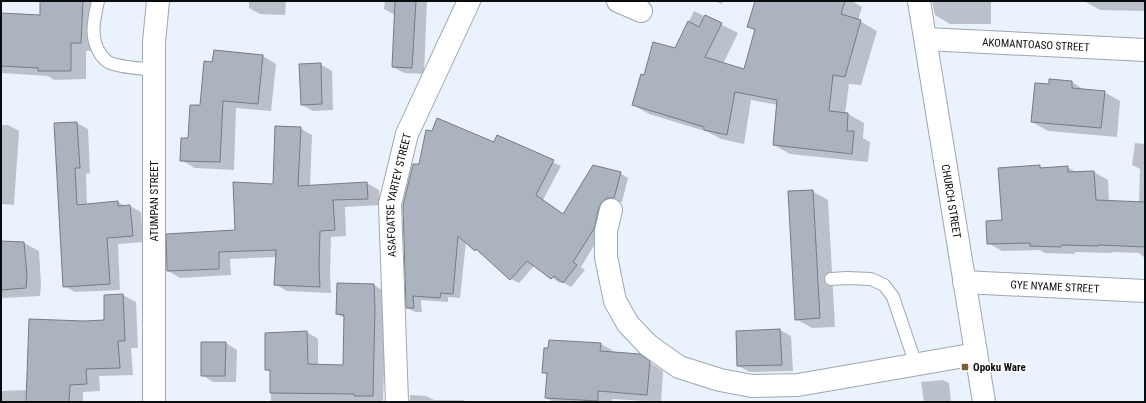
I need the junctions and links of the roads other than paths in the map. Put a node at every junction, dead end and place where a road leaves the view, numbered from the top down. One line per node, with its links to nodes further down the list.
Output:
1 (98, 1): 9 (lane)
2 (158, 1): 9 (street, ATUMPAN STREET)
3 (469, 1): 17 (street, ASAFOATSE YARTEY STREET)
4 (618, 1): 6 (street)
5 (919, 1): 7 (street, CHURCH STREET)
6 (642, 11)
7 (926, 39): 8 (street, AKOMANTOASO STREET); 12 (street, CHURCH STREET)
8 (1145, 50)
9 (154, 70): 16 (street, ATUMPAN STREET)
10 (612, 210): 15 (street)
11 (831, 279): 15 (lane)
12 (964, 282): 13 (street, GYE NYAME STREET); 14 (street, CHURCH STREET)
13 (1145, 291)
14 (976, 354): 15 (street); 18 (street, CHURCH STREET)
15 (916, 365)
16 (154, 402)
17 (397, 402)
18 (984, 402)

